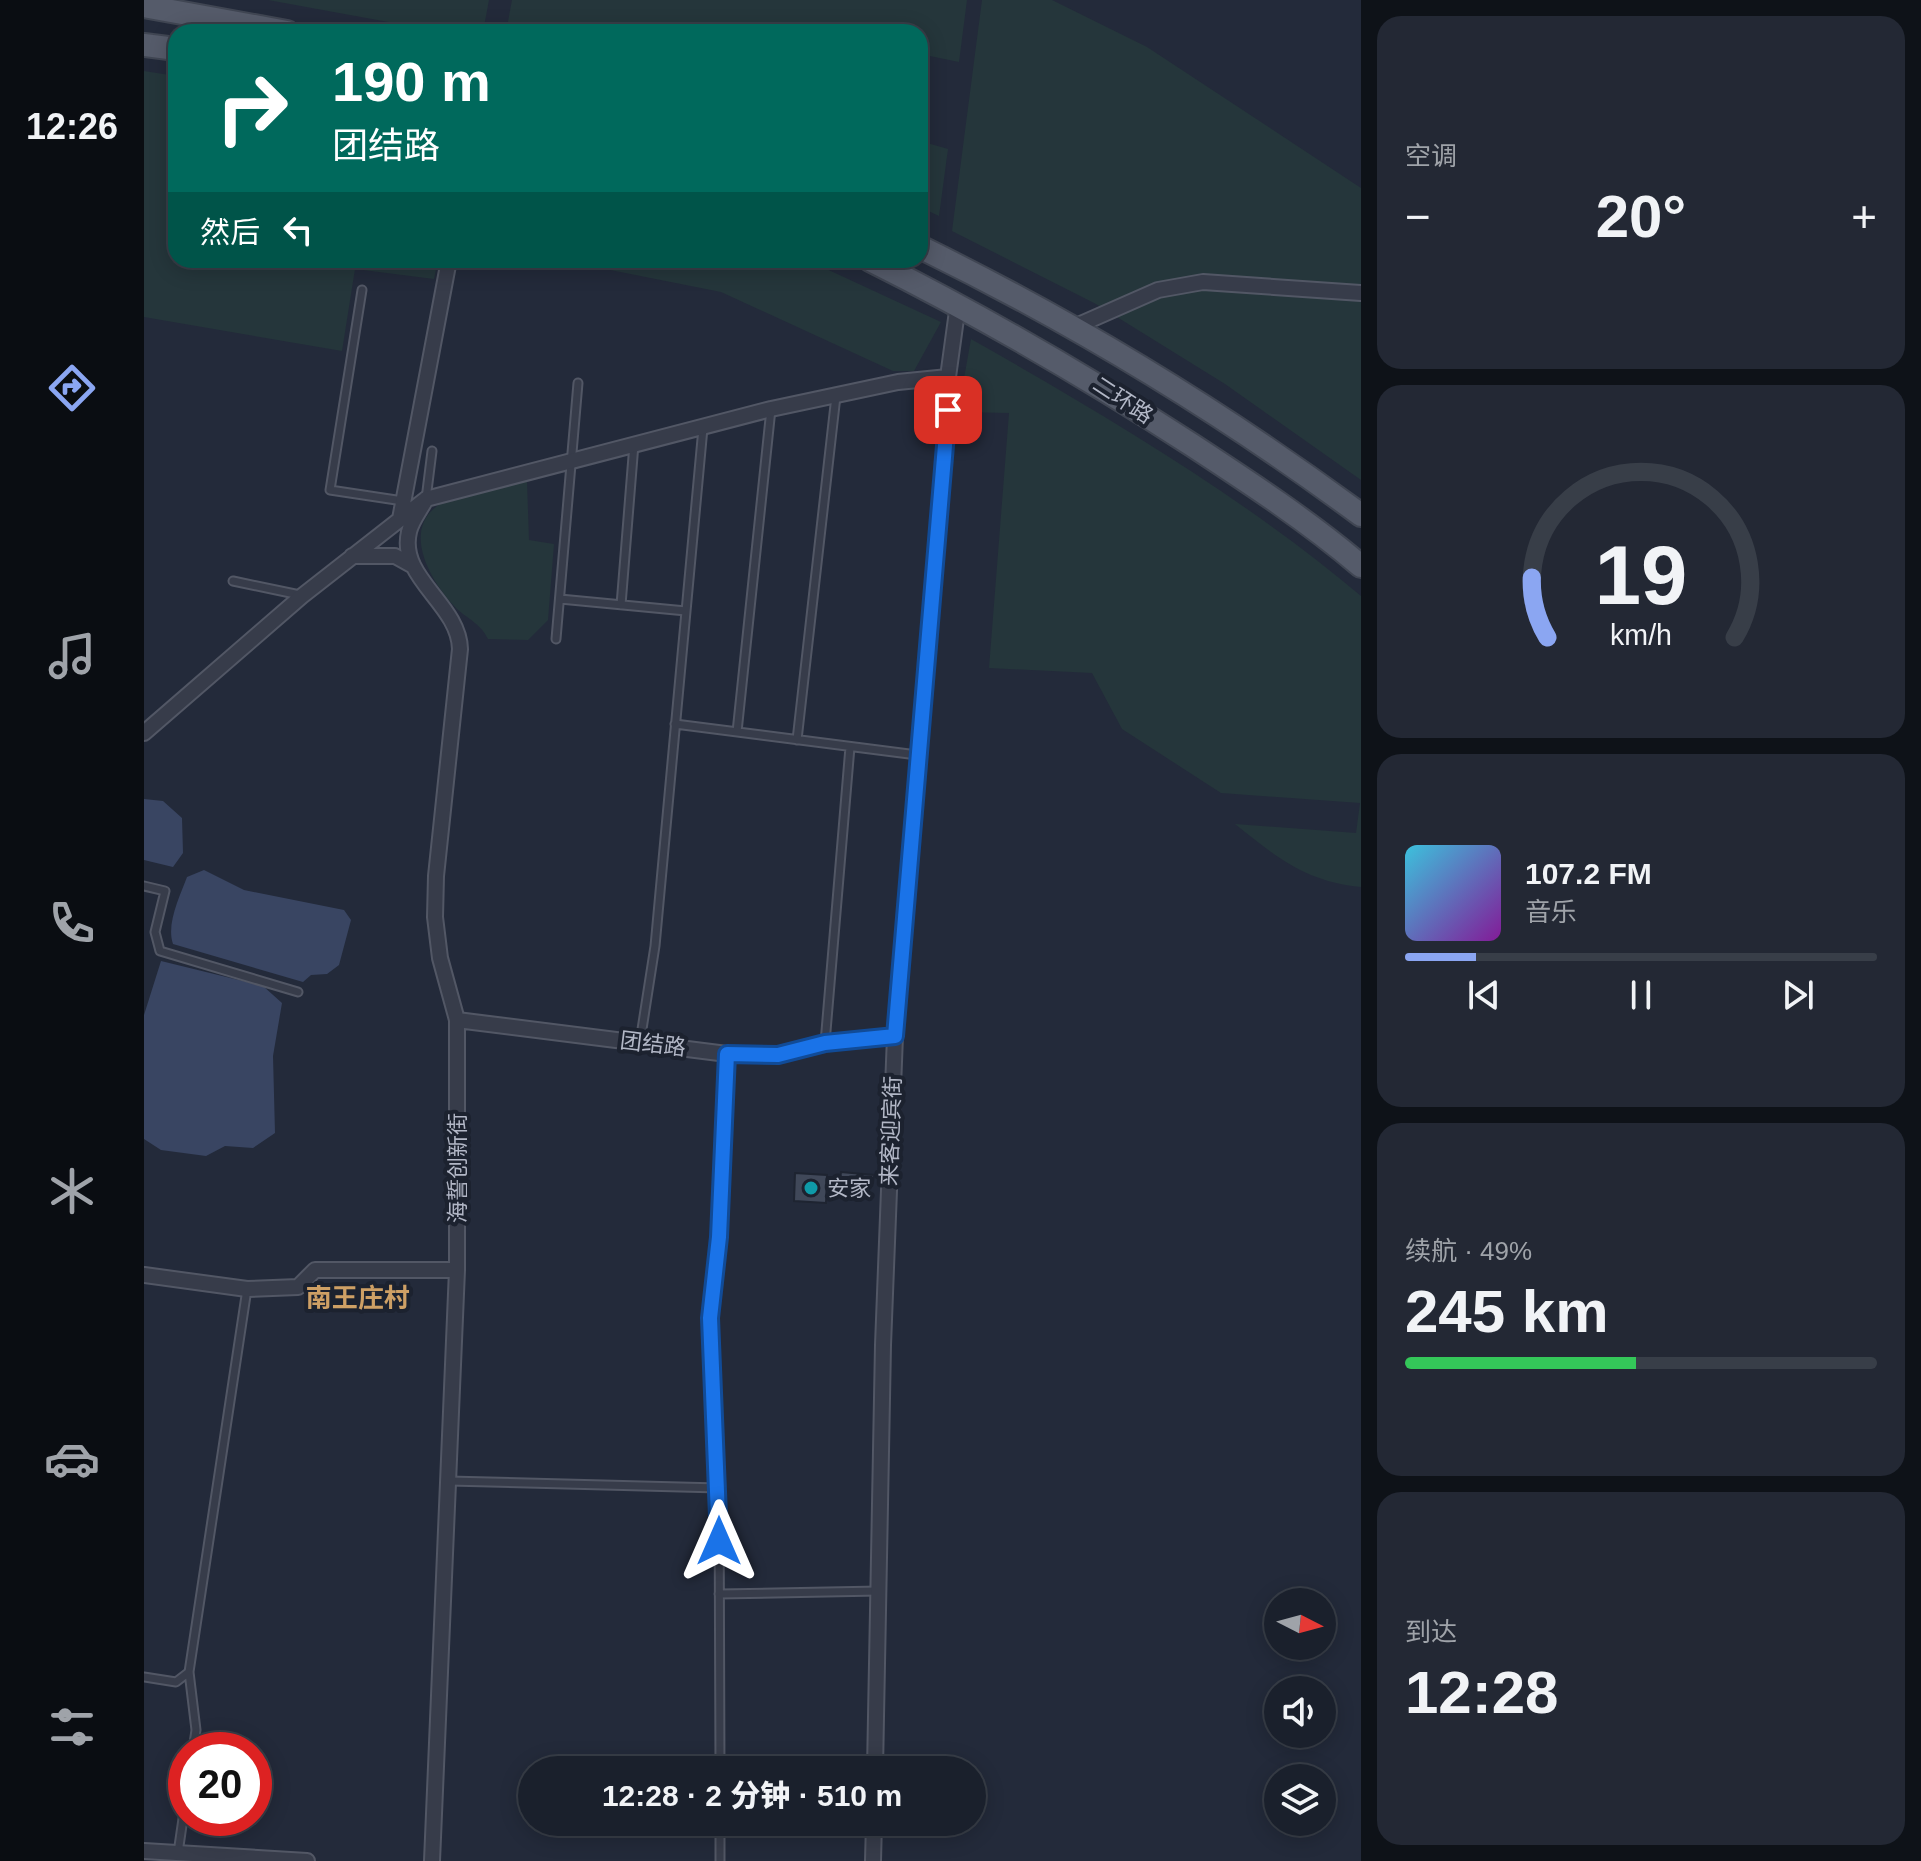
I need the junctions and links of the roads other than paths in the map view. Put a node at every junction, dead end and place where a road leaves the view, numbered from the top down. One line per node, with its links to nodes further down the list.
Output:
1 (144, 6): 2 (main road)
2 (243, 24)
3 (144, 45): 4 (main road)
4 (168, 48)
5 (928, 251): 11 (main road, 二环路)
6 (447, 268): 21 (street)
7 (886, 268): 10 (main road, 二环路)
8 (362, 290): 21 (lane)
9 (1361, 293): 11 (street)
10 (958, 304): 12 (street, 来客迎宾街); 26 (main road, 二环路)
11 (1074, 327): 22 (main road, 二环路)
12 (948, 377): 14 (street); 38 (street, 来客迎宾街)
13 (578, 383): 19 (lane)
14 (836, 394): 15 (street); 36 (lane)
15 (771, 409): 16 (street); 34 (lane)
16 (703, 428): 17 (street); 31 (lane)
17 (634, 444): 19 (street); 30 (lane)
18 (432, 451): 20 (lane)
19 (571, 460): 20 (street); 29 (lane)
20 (426, 499): 23 (street); 25 (street)
21 (403, 501): 23 (street)
22 (1361, 515)
23 (400, 519): 24 (street)
24 (352, 556): 25 (street); 28 (street)
25 (413, 566): 41 (street, 海誓创新街)
26 (1361, 566)
27 (233, 581): 28 (lane)
28 (302, 596): 35 (street)
29 (560, 599): 30 (lane); 32 (lane)
30 (621, 605): 31 (lane)
31 (686, 611): 33 (lane)
32 (556, 639)
33 (675, 724): 34 (lane); 43 (lane)
34 (737, 732): 36 (lane)
35 (144, 733)
36 (797, 740): 37 (lane)
37 (850, 747): 38 (lane); 44 (lane)
38 (917, 755): 42 (street, 来客迎宾街)
39 (144, 886): 40 (lane)
40 (298, 992)
41 (457, 1020): 43 (street, 团结路); 46 (street, 海誓创新街)
42 (895, 1036): 44 (street, 团结路); 51 (street, 来客迎宾街)
43 (640, 1042): 45 (street, 团结路)
44 (825, 1043): 45 (street, 团结路)
45 (727, 1054): 50 (lane)
46 (457, 1270): 48 (street); 49 (street, 海誓创新街)
47 (144, 1275): 48 (street)
48 (247, 1289): 53 (lane)
49 (445, 1481): 50 (lane); 65 (street, 海誓创新街)
50 (719, 1488): 52 (lane)
51 (881, 1591): 52 (lane); 57 (street, 来客迎宾街)
52 (719, 1594): 56 (lane)
53 (189, 1672): 54 (lane); 55 (lane)
54 (144, 1677)
55 (196, 1732)
56 (720, 1756)
57 (875, 1756)
58 (180, 1836): 62 (lane)
59 (720, 1836): 66 (lane)
60 (874, 1836): 67 (street)
61 (144, 1851): 62 (street)
62 (178, 1853): 63 (street)
63 (233, 1858): 64 (street)
64 (307, 1861)
65 (432, 1861)
66 (720, 1861)
67 (873, 1861)

